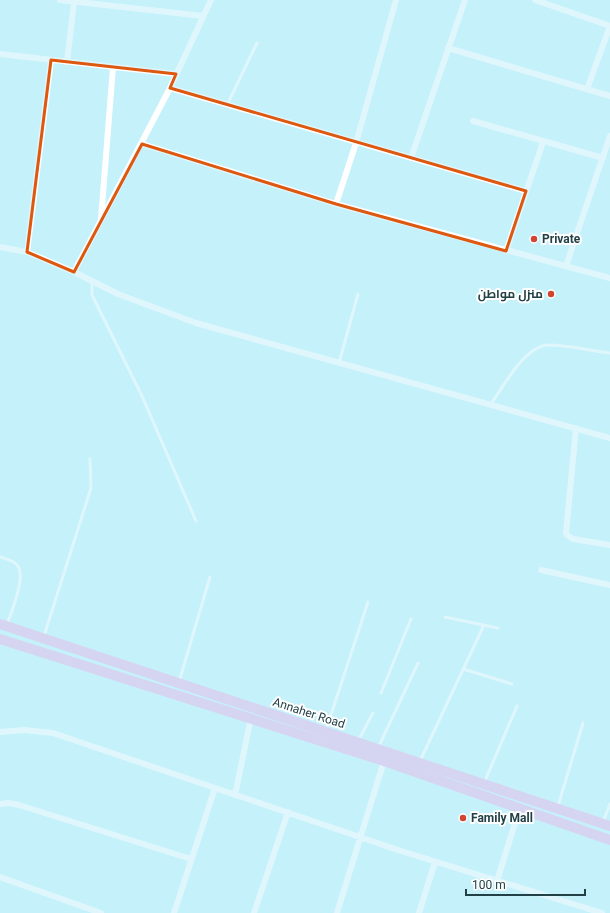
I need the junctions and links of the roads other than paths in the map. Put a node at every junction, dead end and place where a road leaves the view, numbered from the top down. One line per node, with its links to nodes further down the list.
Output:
1 (60, 0): 6 (street)
2 (211, 0): 8 (street)
3 (396, 0): 24 (street)
4 (465, 0): 11 (street)
5 (535, 0): 7 (street)
6 (74, 2): 8 (street); 14 (street)
7 (549, 2): 9 (street)
8 (203, 16): 16 (street)
9 (610, 26): 18 (street)
10 (257, 44): 20 (lane)
11 (448, 48): 18 (street); 26 (street)
12 (0, 54): 13 (street)
13 (51, 60): 14 (street); 33 (street)
14 (67, 62): 15 (street)
15 (113, 67): 16 (street); 30 (street)
16 (176, 74): 17 (street)
17 (170, 88): 20 (street); 25 (street)
18 (587, 89): 19 (street)
19 (610, 96)
20 (228, 105): 24 (street)
21 (472, 121): 23 (street)
22 (610, 136): 27 (street)
23 (543, 142): 27 (street); 28 (street)
24 (356, 143): 26 (street); 29 (street)
25 (142, 144): 29 (street); 30 (street)
26 (411, 158): 28 (street)
27 (602, 158): 34 (street)
28 (526, 191): 32 (street)
29 (336, 204): 32 (street)
30 (100, 222): 35 (street)
31 (0, 247): 33 (street)
32 (506, 251): 34 (street)
33 (27, 252): 35 (street)
34 (566, 266): 36 (street)
35 (74, 272): 37 (street)
36 (610, 278)
37 (92, 281): 40 (street); 45 (lane)
38 (358, 294): 40 (lane)
39 (610, 353): 41 (lane)
40 (339, 363): 41 (street)
41 (491, 404): 42 (street)
42 (576, 428): 43 (street); 46 (street)
43 (610, 438)
44 (90, 460): 57 (lane)
45 (196, 521)
46 (610, 544)
47 (0, 557): 54 (lane)
48 (541, 570): 50 (street)
49 (210, 577): 61 (lane)
50 (610, 585)
51 (368, 602): 69 (lane)
52 (445, 617): 55 (lane)
53 (411, 619): 63 (lane)
54 (3, 625): 57 (main road, Annaher Road)
55 (484, 625): 56 (lane); 60 (lane)
56 (498, 628)
57 (44, 638): 61 (main road, Annaher Road)
58 (0, 639): 66 (main road, Annaher Road)
59 (418, 662): 71 (lane)
60 (463, 669): 62 (lane); 73 (lane)
61 (179, 683): 69 (main road, Annaher Road)
62 (512, 684)
63 (381, 693)
64 (517, 706): 74 (lane)
65 (373, 713): 70 (lane)
66 (251, 718): 72 (main road, Annaher Road); 76 (street)
67 (583, 723): 80 (lane)
68 (0, 732): 75 (street)
69 (325, 732): 70 (main road, Annaher Road)
70 (358, 743): 71 (main road, Annaher Road)
71 (378, 749): 73 (main road, Annaher Road)
72 (384, 760): 79 (main road, Annaher Road); 83 (street)
73 (419, 763): 74 (main road, Annaher Road)
74 (484, 785): 80 (main road, Annaher Road)
75 (215, 788): 76 (street); 86 (street)
76 (235, 795): 81 (street)
77 (0, 804): 86 (street)
78 (610, 804): 82 (lane)
79 (520, 807): 84 (main road, Annaher Road); 89 (street)
80 (557, 808): 82 (main road, Annaher Road)
81 (288, 812): 83 (street); 94 (street)
82 (606, 825): 84 (main road)
83 (362, 836): 87 (street); 95 (street)
84 (597, 836): 85 (main road, Annaher Road)
85 (610, 840)
86 (191, 859): 93 (street)
87 (435, 862): 89 (street); 96 (street)
88 (0, 877): 90 (street)
89 (497, 881): 97 (street)
90 (79, 906): 91 (street); 92 (street)
91 (77, 913)
92 (101, 913)
93 (174, 913)
94 (254, 913)
95 (337, 913)
96 (419, 913)
97 (602, 913)

